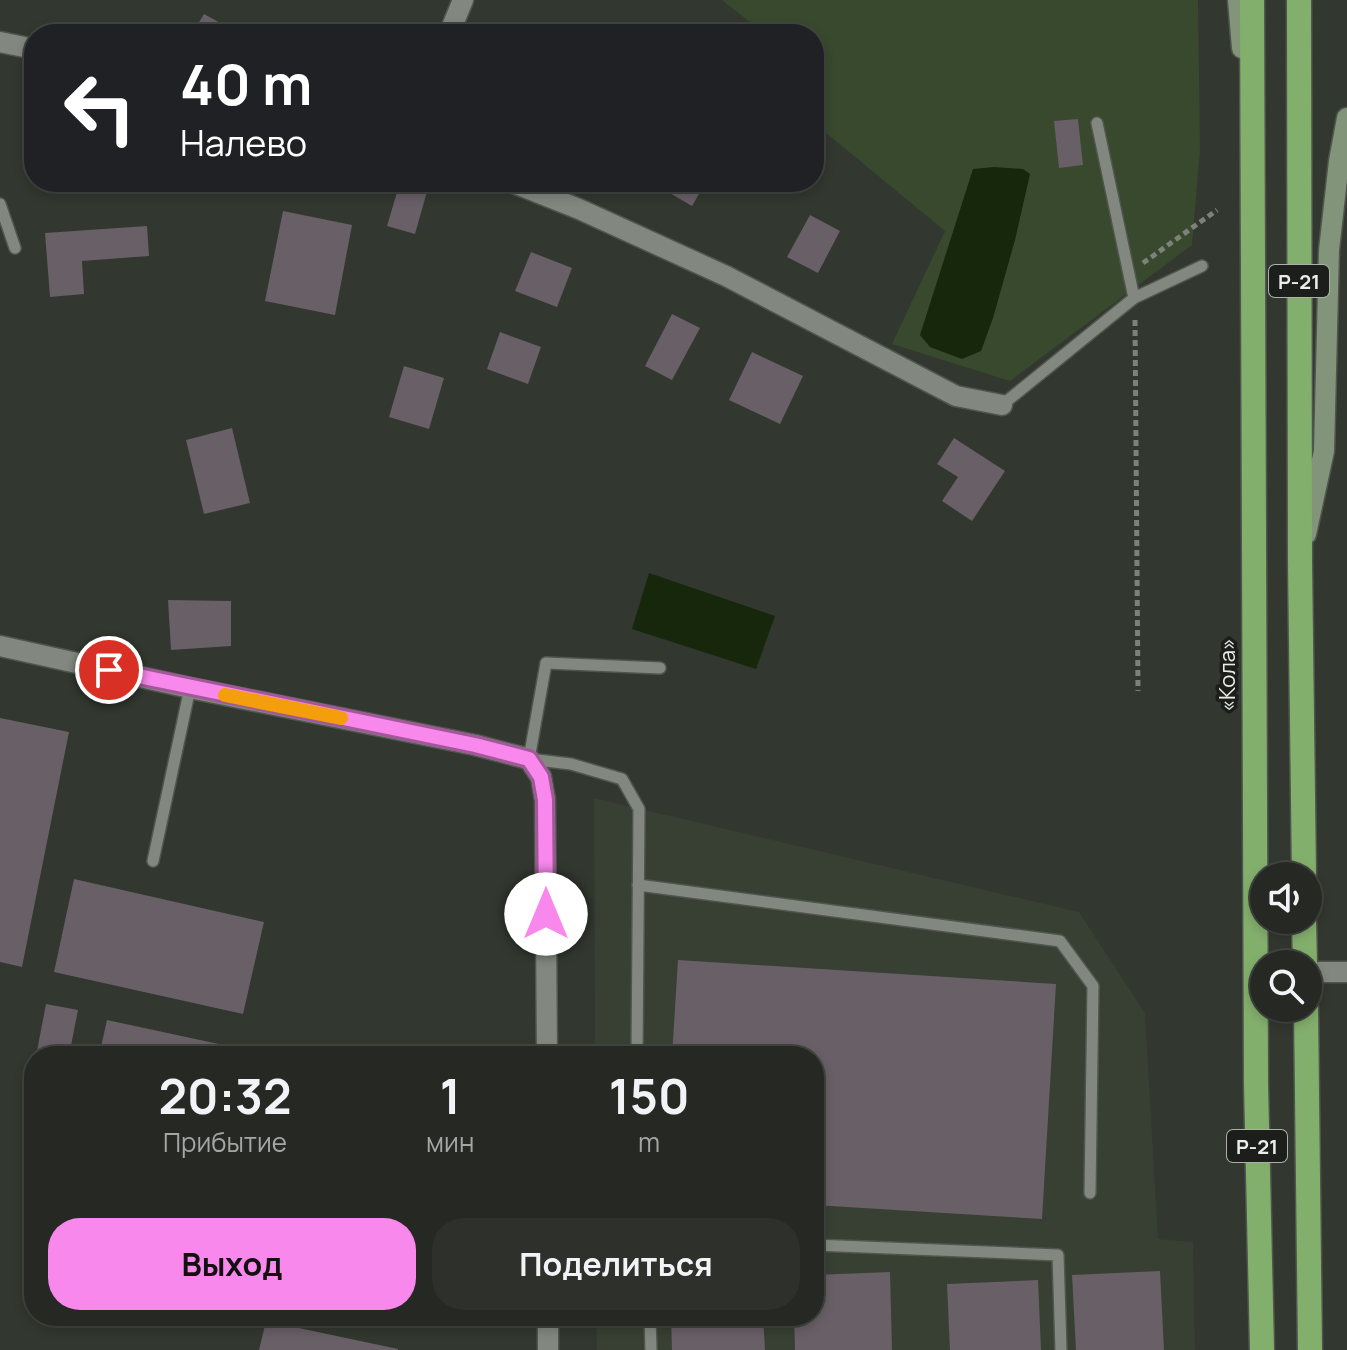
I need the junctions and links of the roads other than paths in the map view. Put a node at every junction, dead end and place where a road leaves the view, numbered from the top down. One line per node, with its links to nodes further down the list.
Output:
1 (463, 0): 5 (street)
2 (1238, 0): 10 (main road)
3 (1252, 0): 10 (highway, «Кола» / Р-21)
4 (1299, 0): 17 (highway, Р-21)
5 (453, 24)
6 (0, 42): 7 (street)
7 (24, 47)
8 (1347, 118): 17 (main road)
9 (1097, 123): 15 (lane)
10 (1251, 155): 37 (highway, «Кола» / Р-21)
11 (536, 192): 16 (street)
12 (0, 204): 13 (lane)
13 (15, 248)
14 (1202, 266): 15 (lane)
15 (1134, 298): 16 (lane)
16 (1002, 405)
17 (1300, 562): 23 (highway, Р-21)
18 (0, 646): 20 (street)
19 (660, 668): 21 (lane)
20 (190, 688): 21 (street); 22 (lane)
21 (529, 759): 24 (lane); 28 (street)
22 (153, 861)
23 (1304, 862)
24 (638, 885): 29 (lane); 30 (lane)
25 (1322, 972): 26 (street)
26 (1347, 972)
27 (1306, 1022): 38 (highway, Р-21)
28 (547, 1046)
29 (637, 1046)
30 (1090, 1193)
31 (824, 1245): 36 (lane)
32 (548, 1326): 34 (street)
33 (650, 1326): 35 (lane)
34 (548, 1350)
35 (651, 1350)
36 (1061, 1350)
37 (1262, 1350)
38 (1310, 1350)

